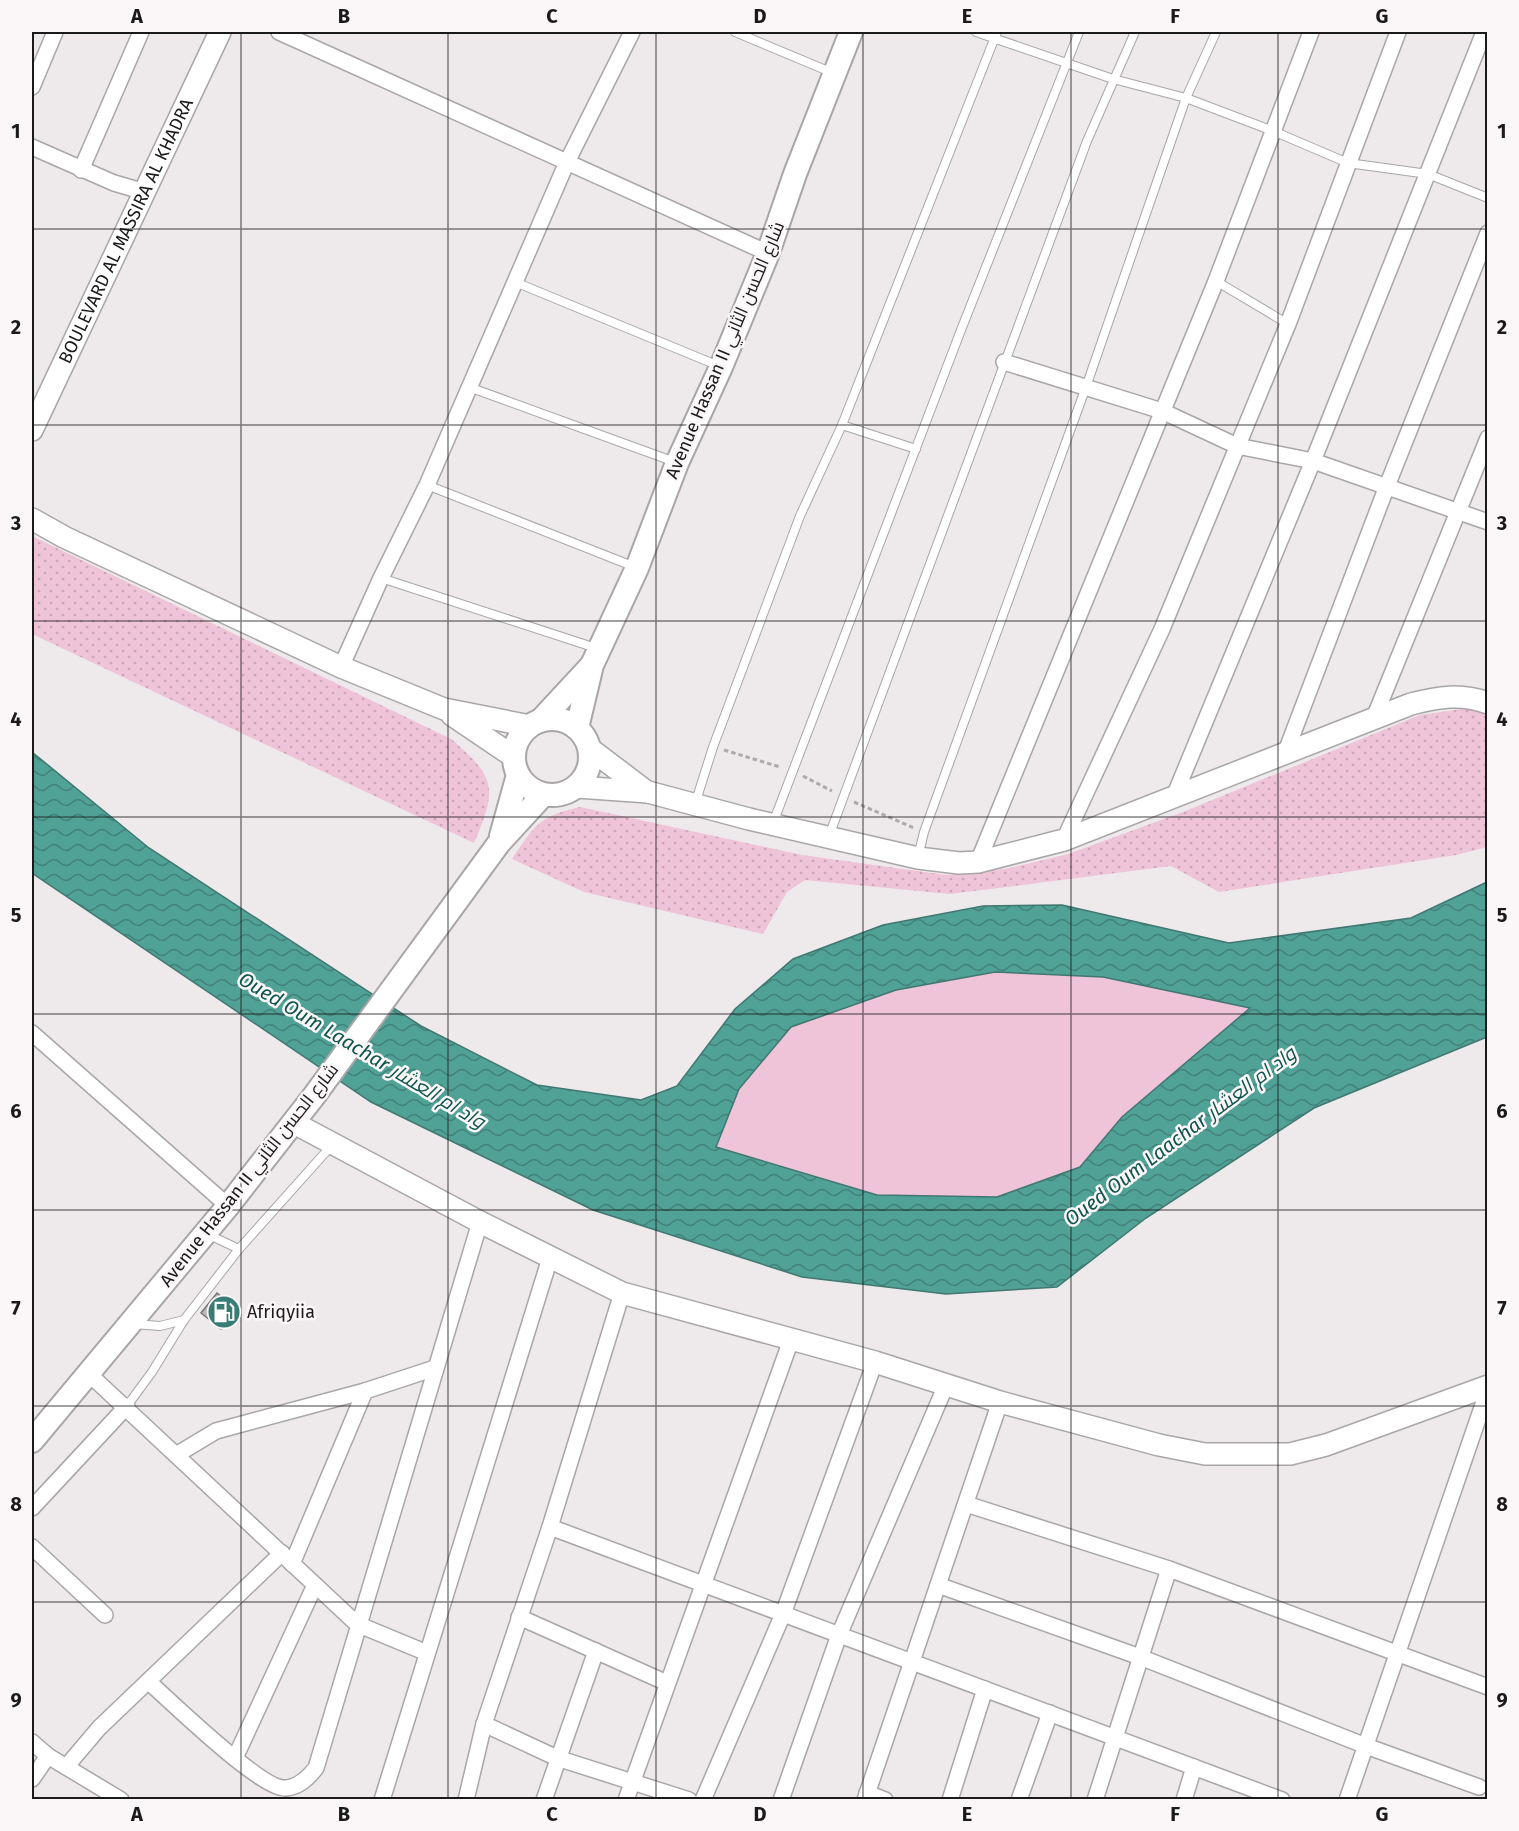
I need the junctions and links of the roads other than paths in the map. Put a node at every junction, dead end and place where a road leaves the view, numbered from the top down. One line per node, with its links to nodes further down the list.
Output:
1 (55, 32): 19 (street)
2 (141, 32): 25 (street)
3 (220, 32): 27 (street, BOULEVARD AL MASSIRA AL KHADRA)
4 (279, 32): 23 (street)
5 (632, 32): 23 (street)
6 (735, 32): 17 (lane)
7 (851, 32): 17 (main road, Avenue Hassan II شارع الحسن الثاني)
8 (976, 32): 15 (lane)
9 (1079, 32): 16 (lane)
10 (1135, 32): 18 (lane)
11 (1216, 32): 20 (lane)
12 (1311, 32): 21 (street)
13 (1398, 32): 24 (street)
14 (1484, 32): 26 (street)
15 (995, 35): 16 (lane); 39 (lane)
16 (1067, 62): 18 (lane); 43 (lane)
17 (834, 73): 30 (main road, Avenue Hassan II شارع الحسن الثاني)
18 (1113, 79): 20 (lane); 34 (lane)
19 (32, 87)
20 (1186, 99): 21 (lane); 37 (lane)
21 (1273, 131): 24 (lane); 31 (street)
22 (32, 147): 25 (street)
23 (567, 162): 30 (street); 32 (street)
24 (1348, 163): 26 (lane); 33 (street)
25 (81, 170): 27 (street)
26 (1428, 174): 28 (lane); 44 (street)
27 (145, 192): 40 (street, BOULEVARD AL MASSIRA AL KHADRA)
28 (1488, 198)
29 (1488, 233): 47 (street)
30 (768, 253): 35 (main road, Avenue Hassan II شارع الحسن الثاني)
31 (1216, 281): 33 (lane); 38 (street)
32 (515, 282): 35 (lane); 36 (street)
33 (1288, 324): 42 (street)
34 (1004, 362): 37 (street); 69 (lane)
35 (721, 367): 45 (main road, Avenue Hassan II شارع الحسن الثاني)
36 (468, 387): 45 (lane); 46 (street)
37 (1086, 387): 38 (street); 72 (lane)
38 (1162, 411): 42 (street); 73 (street)
39 (842, 424): 43 (lane); 67 (lane)
40 (32, 430)
41 (1488, 438): 48 (street)
42 (1237, 446): 44 (street); 70 (street)
43 (916, 449): 68 (lane)
44 (1313, 461): 47 (street); 66 (street)
45 (677, 463): 51 (main road, Avenue Hassan II شارع الحسن الثاني)
46 (427, 485): 51 (lane); 52 (street)
47 (1387, 486): 48 (street); 61 (street)
48 (1459, 512): 50 (street); 57 (street)
49 (32, 519): 54 (street)
50 (1488, 522)
51 (637, 568): 53 (main road, Avenue Hassan II شارع الحسن الثاني)
52 (381, 578): 53 (lane); 54 (street)
53 (595, 657): 58 (main road, Avenue Hassan II شارع الحسن الثاني); 59 (main road, Avenue Hassan II شارع الحسن الثاني)
54 (341, 667): 56 (street)
55 (1486, 699): 57 (street)
56 (444, 709): 58 (street); 62 (street)
57 (1374, 718): 61 (street)
58 (535, 723): 59 (main road); 62 (main road, Avenue Hassan II شارع الحسن الثاني)
59 (577, 728): 60 (main road)
60 (589, 748): 63 (main road); 64 (street)
61 (1285, 754): 66 (street)
62 (516, 766): 65 (main road); 71 (main road, Avenue Hassan II شارع الحسن الثاني)
63 (577, 787): 64 (street); 65 (main road)
64 (648, 792): 67 (street)
65 (543, 795): 71 (main road, Avenue Hassan II شارع الحسن الثاني)
66 (1173, 799): 70 (street)
67 (695, 806): 68 (street)
68 (772, 824): 69 (street)
69 (828, 838): 72 (street)
70 (1064, 840): 73 (street)
71 (499, 843): 75 (main road, Avenue Hassan II شارع الحسن الثاني)
72 (918, 858): 73 (street)
73 (978, 862)
74 (32, 1033): 77 (street)
75 (294, 1123): 76 (street); 77 (main road, Avenue Hassan II شارع الحسن الثاني)
76 (333, 1143): 78 (street); 80 (lane)
77 (228, 1206): 79 (main road, Avenue Hassan II شارع الحسن الثاني)
78 (480, 1222): 81 (street); 87 (street)
79 (205, 1233): 80 (lane); 84 (main road, Avenue Hassan II شارع الحسن الثاني)
80 (239, 1249): 83 (lane)
81 (550, 1258): 82 (street); 112 (street)
82 (622, 1293): 85 (street); 98 (street)
83 (184, 1320): 84 (lane); 93 (lane)
84 (129, 1324): 88 (main road, Avenue Hassan II شارع الحسن الثاني)
85 (791, 1340): 86 (street); 102 (street)
86 (875, 1362): 89 (street); 105 (street)
87 (435, 1368): 91 (street); 108 (street)
88 (88, 1373): 93 (street); 94 (main road, Avenue Hassan II شارع الحسن الثاني)
89 (946, 1385): 92 (street); 109 (street)
90 (1488, 1388): 92 (street); 111 (street)
91 (365, 1391): 95 (street); 100 (street)
92 (1000, 1402): 96 (street)
93 (127, 1406): 95 (street); 97 (street)
94 (32, 1441)
95 (176, 1455): 100 (street)
96 (966, 1504): 101 (street); 104 (street)
97 (32, 1508)
98 (550, 1527): 102 (street); 107 (street)
99 (32, 1547): 106 (street)
100 (287, 1558): 103 (street); 115 (street)
101 (1169, 1569): 111 (street); 113 (street)
102 (702, 1584): 105 (street); 116 (street)
103 (315, 1585): 108 (street); 125 (street)
104 (938, 1585): 113 (street); 114 (street)
105 (783, 1614): 109 (street); 140 (street)
106 (105, 1615)
107 (519, 1617): 110 (street); 120 (street)
108 (357, 1624): 112 (street); 125 (street)
109 (839, 1635): 114 (street); 141 (street)
110 (596, 1651): 116 (street); 126 (street)
111 (1397, 1652): 117 (street); 123 (street)
112 (427, 1653): 135 (street)
113 (1140, 1657): 121 (street); 123 (street)
114 (912, 1662): 118 (street); 132 (street)
115 (149, 1682): 125 (street); 127 (street)
116 (667, 1683): 130 (street)
117 (1488, 1688)
118 (985, 1689): 119 (street); 143 (street)
119 (1050, 1713): 121 (street); 144 (street)
120 (484, 1724): 126 (street); 136 (street)
121 (1114, 1737): 128 (street); 145 (street)
122 (32, 1742): 124 (street)
123 (1366, 1746): 131 (street); 148 (street)
124 (48, 1756): 127 (street); 129 (street)
125 (235, 1758)
126 (557, 1758): 130 (street); 137 (street)
127 (66, 1767): 134 (street)
128 (1194, 1767): 133 (street); 146 (street)
129 (32, 1779)
130 (631, 1783): 138 (street); 139 (street)
131 (1479, 1787)
132 (866, 1796): 142 (street)
133 (1265, 1797): 147 (street)
134 (121, 1800)
135 (382, 1800)
136 (466, 1800)
137 (544, 1800)
138 (626, 1800)
139 (689, 1800)
140 (703, 1800)
141 (781, 1800)
142 (885, 1800)
143 (950, 1800)
144 (1019, 1800)
145 (1095, 1800)
146 (1184, 1800)
147 (1282, 1800)
148 (1347, 1800)

